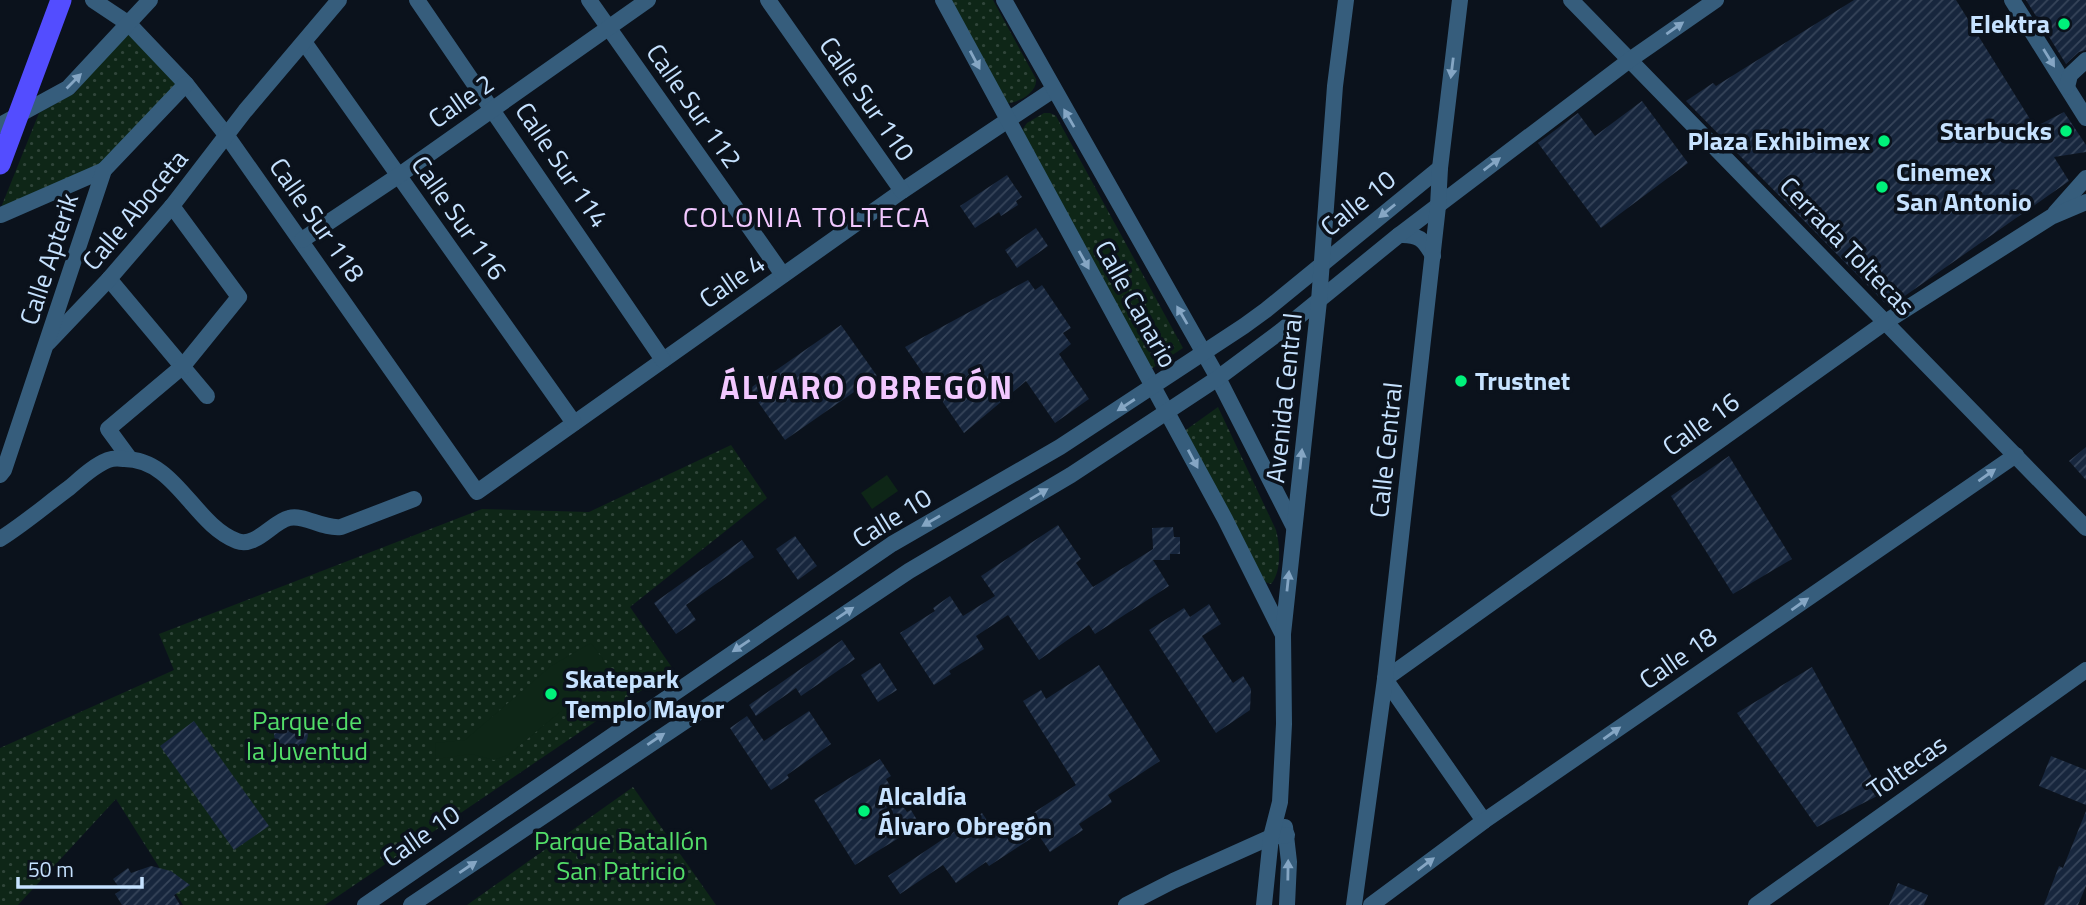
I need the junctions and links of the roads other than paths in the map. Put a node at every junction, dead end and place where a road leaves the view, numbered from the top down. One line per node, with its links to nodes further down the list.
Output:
1 (61, 0): 27 (main road)
2 (93, 0): 16 (street, Calle Sur 118)
3 (150, 0): 16 (street)
4 (339, 0): 18 (street, Calle Aboceta)
5 (417, 0): 24 (street, Calle Sur 114)
6 (589, 0): 17 (street, Calle Sur 112)
7 (648, 0): 17 (street, Calle 2)
8 (768, 0): 34 (street, Calle Sur 110)
9 (943, 0): 26 (street, Calle Canario, one-way to 26)
10 (1004, 0): 23 (street, Calle Canario)
11 (1346, 0): 43 (street, Avenida Central)
12 (1460, 0): 30 (street, Calle Central, one-way to 30)
13 (1572, 0): 19 (street, Cerrada Toltecas)
14 (1716, 0): 19 (street, Calle 10, one-way to 14)
15 (2012, 0): 22 (street, one-way to 22)
16 (129, 23): 21 (street, Calle Sur 118); 27 (street, one-way to 16)
17 (608, 27): 24 (street, Calle 2); 44 (street, Calle Sur 112)
18 (304, 42): 28 (street, Calle Aboceta); 32 (street, Calle Sur 116)
19 (1631, 59): 37 (street, Calle 10, one-way to 19); 47 (street, Cerrada Toltecas)
20 (2086, 60): 22 (street)
21 (186, 84): 28 (street, Calle Sur 118); 31 (street, Calle Apterik)
22 (2067, 87): 25 (street)
23 (1053, 90): 26 (street, Calle 4); 49 (street, Calle Canario, one-way to 23)
24 (493, 108): 32 (street, Calle 2); 50 (street, Calle Sur 114)
25 (2086, 118)
26 (1007, 119): 34 (street, Calle 4); 53 (street, Calle Canario, one-way to 53)
27 (8, 121): 29 (main road)
28 (227, 136): 36 (street, Calle Aboceta); 41 (street, Calle Sur 118)
29 (0, 164)
30 (1440, 168): 37 (street, Calle Central); 43 (street, Calle 10, one-way to 43)
31 (104, 170): 38 (street); 48 (street, Calle Apterik)
32 (398, 176): 41 (street, Calle 2); 56 (street, Calle Sur 116)
33 (2086, 178): 39 (street, Calle 16)
34 (902, 191): 44 (street, Calle 4)
35 (2086, 202): 39 (street, Calle 16)
36 (172, 206): 45 (street, Calle Aboceta); 51 (street)
37 (1438, 206): 40 (street, Calle 10); 42 (street, Calle Central)
38 (1, 215)
39 (2051, 217): 47 (street, Calle 16)
40 (1399, 235): 42 (street); 46 (street, Calle 10)
41 (302, 240): 60 (street, Calle Sur 118)
42 (1433, 256): 67 (street, Calle Central)
43 (1321, 266): 46 (street, Avenida Central); 49 (street, Calle 10)
44 (783, 275): 50 (street, Calle 4)
45 (109, 279): 48 (street, Calle Aboceta); 51 (street)
46 (1319, 301): 52 (street, Calle 10); 62 (street, Avenida Central, one-way to 46)
47 (1887, 321): 57 (street, Cerrada Toltecas); 67 (street, Calle 16)
48 (48, 343): 59 (street, Calle Apterik)
49 (1204, 353): 52 (street, Calle Canario); 53 (street, Calle 10)
50 (663, 360): 56 (street, Calle 4)
51 (183, 366): 54 (street); 58 (street)
52 (1218, 379): 55 (street, Calle 10); 62 (street, Calle Canario)
53 (1154, 387): 55 (street, Calle Canario); 70 (street, Calle 10, one-way to 70)
54 (207, 396)
55 (1168, 412): 65 (street, Calle Canario, one-way to 65); 71 (street, Calle 10, one-way to 55)
56 (574, 423): 60 (street, Calle 4)
57 (2016, 455): 63 (street, Cerrada Toltecas); 68 (street, Calle 18, one-way to 57)
58 (130, 458): 61 (street); 64 (street)
59 (0, 475)
60 (477, 492)
61 (414, 499)
62 (1294, 527): 65 (street, Avenida Central, one-way to 62)
63 (2086, 528)
64 (0, 539)
65 (1283, 634): 69 (street, Avenida Central)
66 (2086, 670): 77 (street, Toltecas)
67 (1385, 679): 68 (street); 75 (street, Calle Central)
68 (1484, 821): 76 (street, Calle 18, one-way to 68)
69 (1279, 836): 72 (street); 73 (street, Avenida Central); 74 (street, Avenida Central, one-way to 69)
70 (365, 905)
71 (411, 905)
72 (1126, 905)
73 (1264, 905)
74 (1287, 905)
75 (1354, 905)
76 (1371, 905)
77 (1756, 905)

